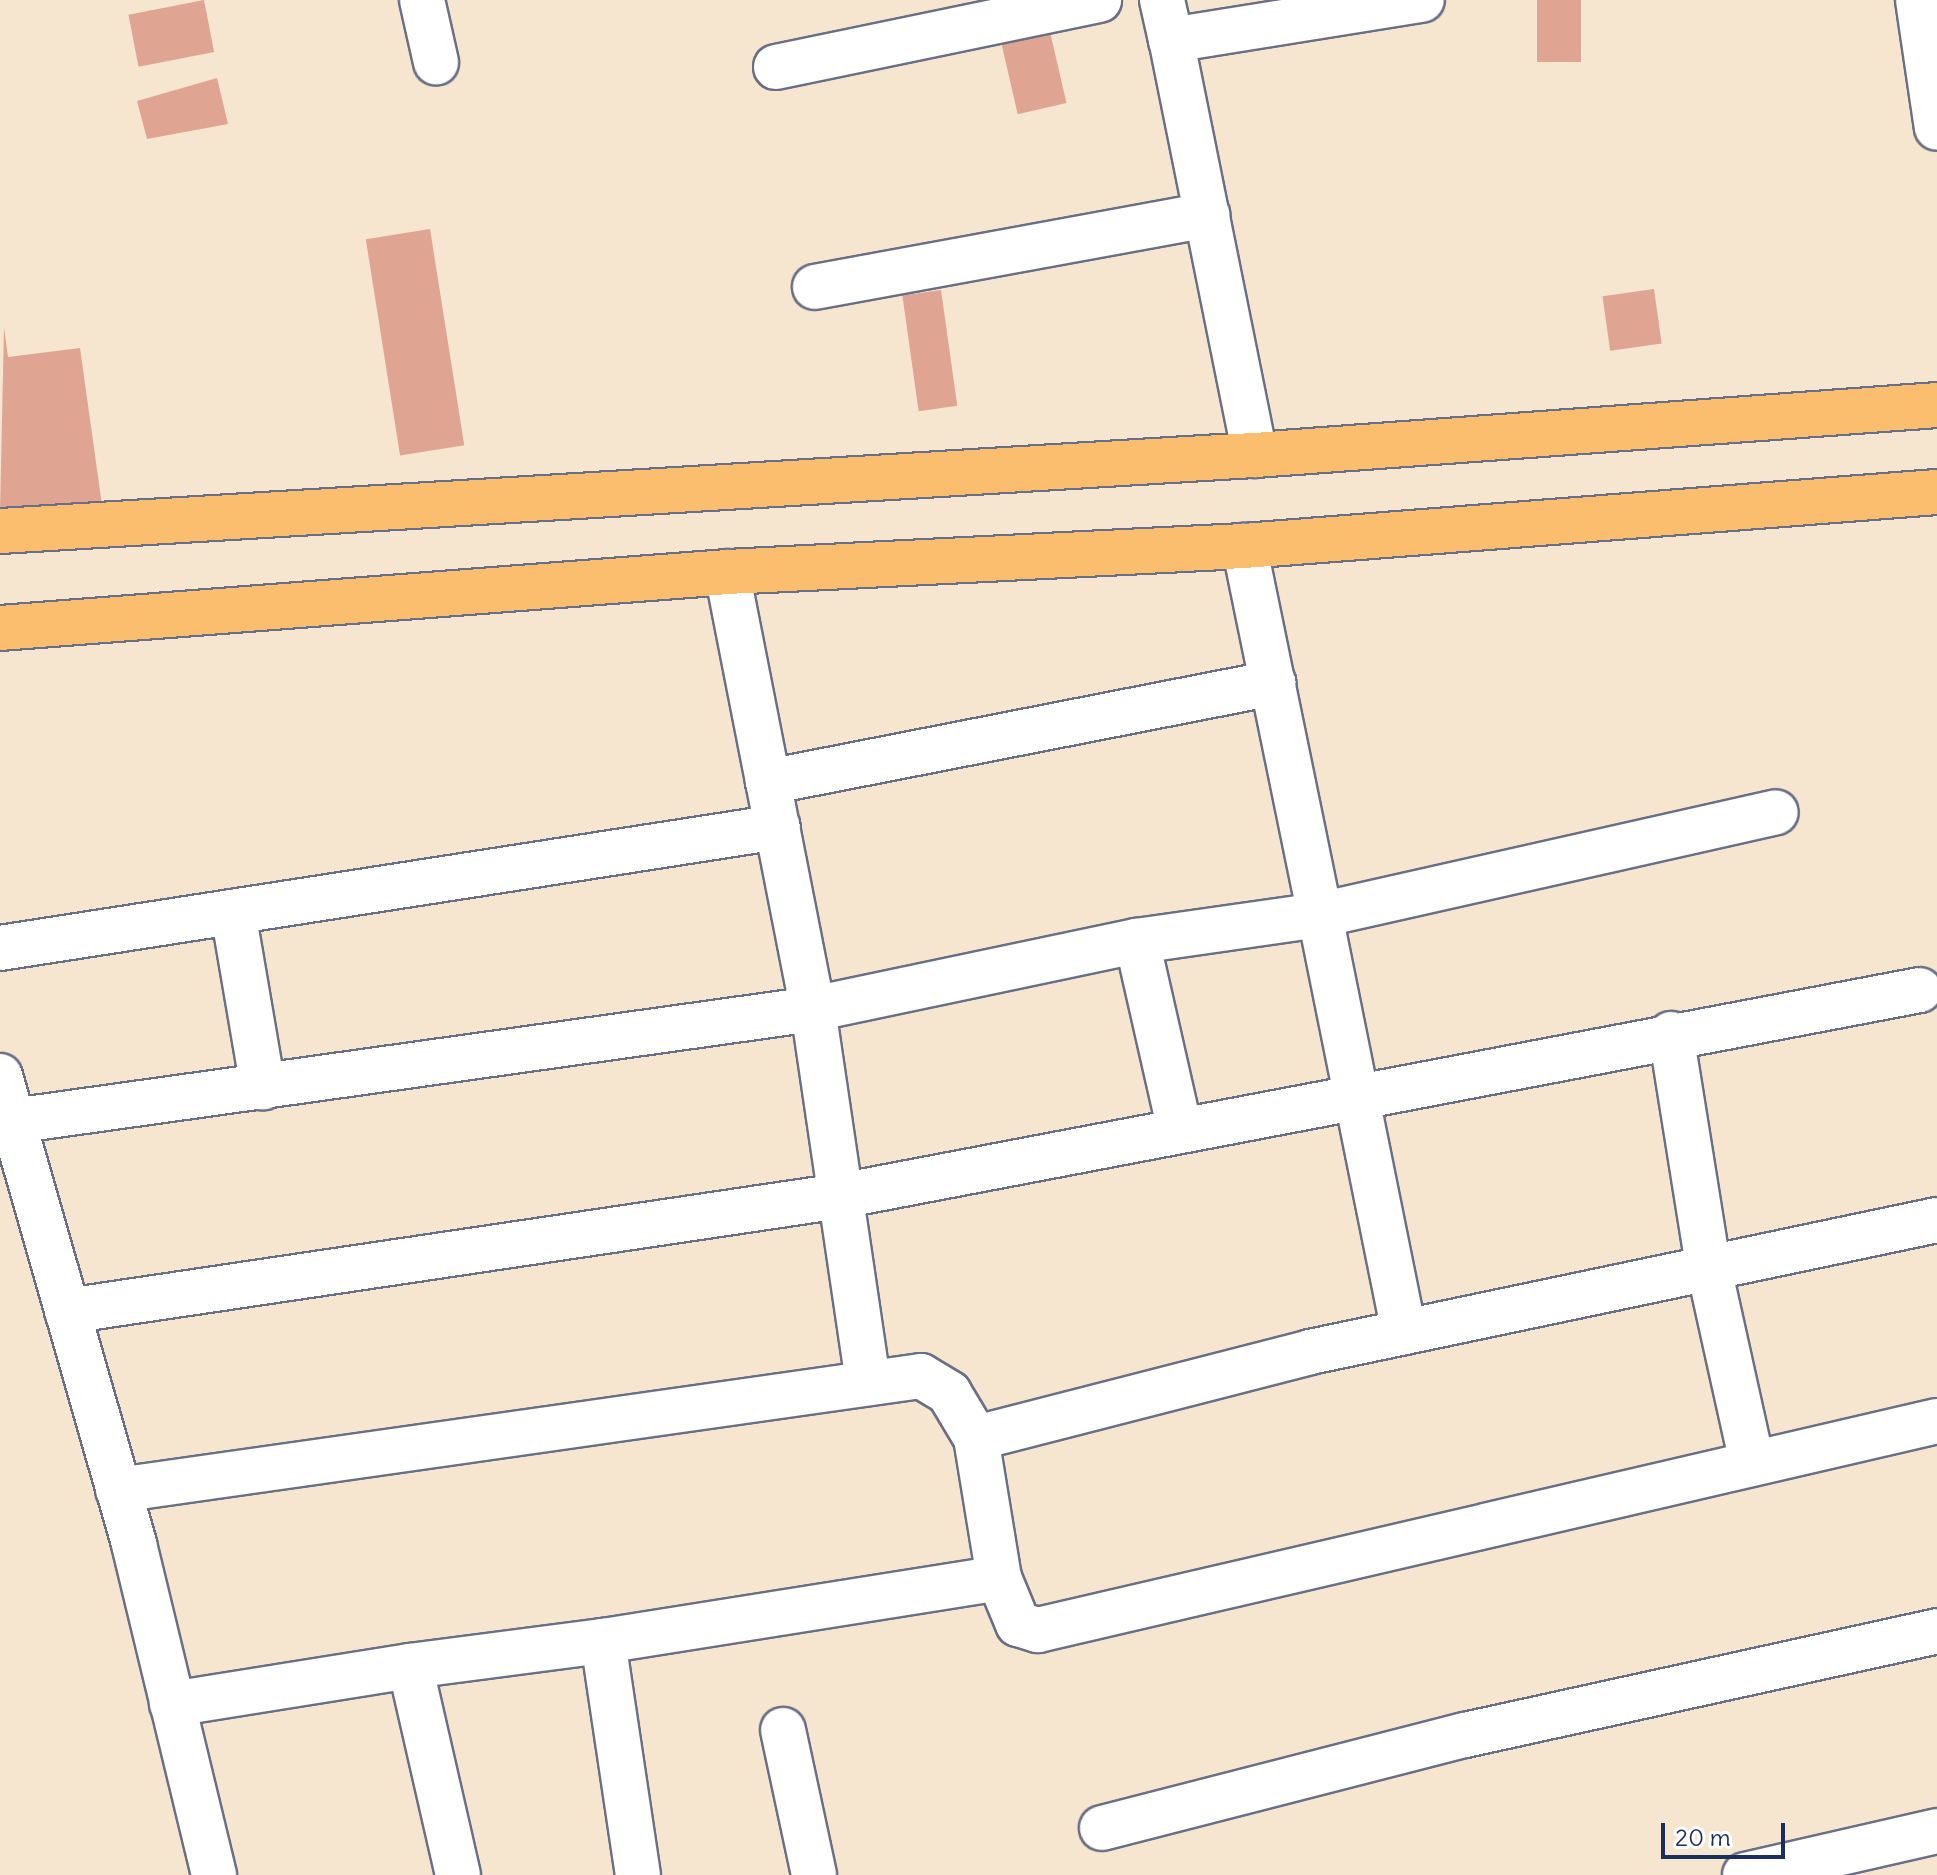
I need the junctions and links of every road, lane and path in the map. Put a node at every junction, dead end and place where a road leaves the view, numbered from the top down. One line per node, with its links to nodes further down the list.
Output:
1 (422, 0): 6 (street)
2 (1099, 0): 7 (street)
3 (1422, 0): 5 (street)
4 (1918, 0): 8 (street)
5 (1167, 20): 9 (street)
6 (436, 62)
7 (776, 67)
8 (1937, 128)
9 (1207, 215): 10 (street); 12 (street)
10 (815, 287)
11 (1937, 405): 12 (main road)
12 (1255, 455): 14 (main road)
13 (1937, 492): 15 (main road)
14 (0, 531)
15 (1244, 546): 16 (main road); 18 (street)
16 (727, 572): 17 (main road); 19 (street)
17 (0, 628)
18 (1273, 683): 19 (street); 23 (street)
19 (768, 782): 21 (street)
20 (1776, 812): 23 (street)
21 (778, 827): 22 (street); 27 (street)
22 (233, 912): 25 (street); 30 (street)
23 (1320, 915): 24 (street); 31 (street)
24 (1137, 941): 27 (street); 33 (street)
25 (0, 948)
26 (1920, 990): 28 (street)
27 (813, 1009): 30 (street); 34 (street)
28 (1671, 1034): 31 (street); 36 (street)
29 (0, 1076): 32 (street)
30 (263, 1087): 32 (street)
31 (1356, 1095): 33 (street); 38 (street)
32 (13, 1121): 37 (street)
33 (1180, 1130): 34 (street)
34 (840, 1196): 37 (street); 39 (street)
35 (1937, 1220): 36 (street)
36 (1708, 1264): 38 (street); 42 (street)
37 (67, 1311): 43 (street)
38 (1404, 1332): 41 (street)
39 (868, 1383): 41 (street); 43 (street)
40 (1937, 1421): 42 (street)
41 (976, 1438): 44 (street)
42 (1752, 1463): 44 (street)
43 (118, 1490): 48 (street)
44 (999, 1578): 46 (street)
45 (1937, 1631): 50 (street)
46 (603, 1641): 47 (street); 54 (street)
47 (410, 1666): 48 (street); 53 (street)
48 (172, 1704): 52 (street)
49 (783, 1730): 55 (street)
50 (1102, 1828)
51 (1937, 1831): 56 (street)
52 (214, 1875)
53 (458, 1875)
54 (638, 1875)
55 (814, 1875)
56 (1745, 1875)

